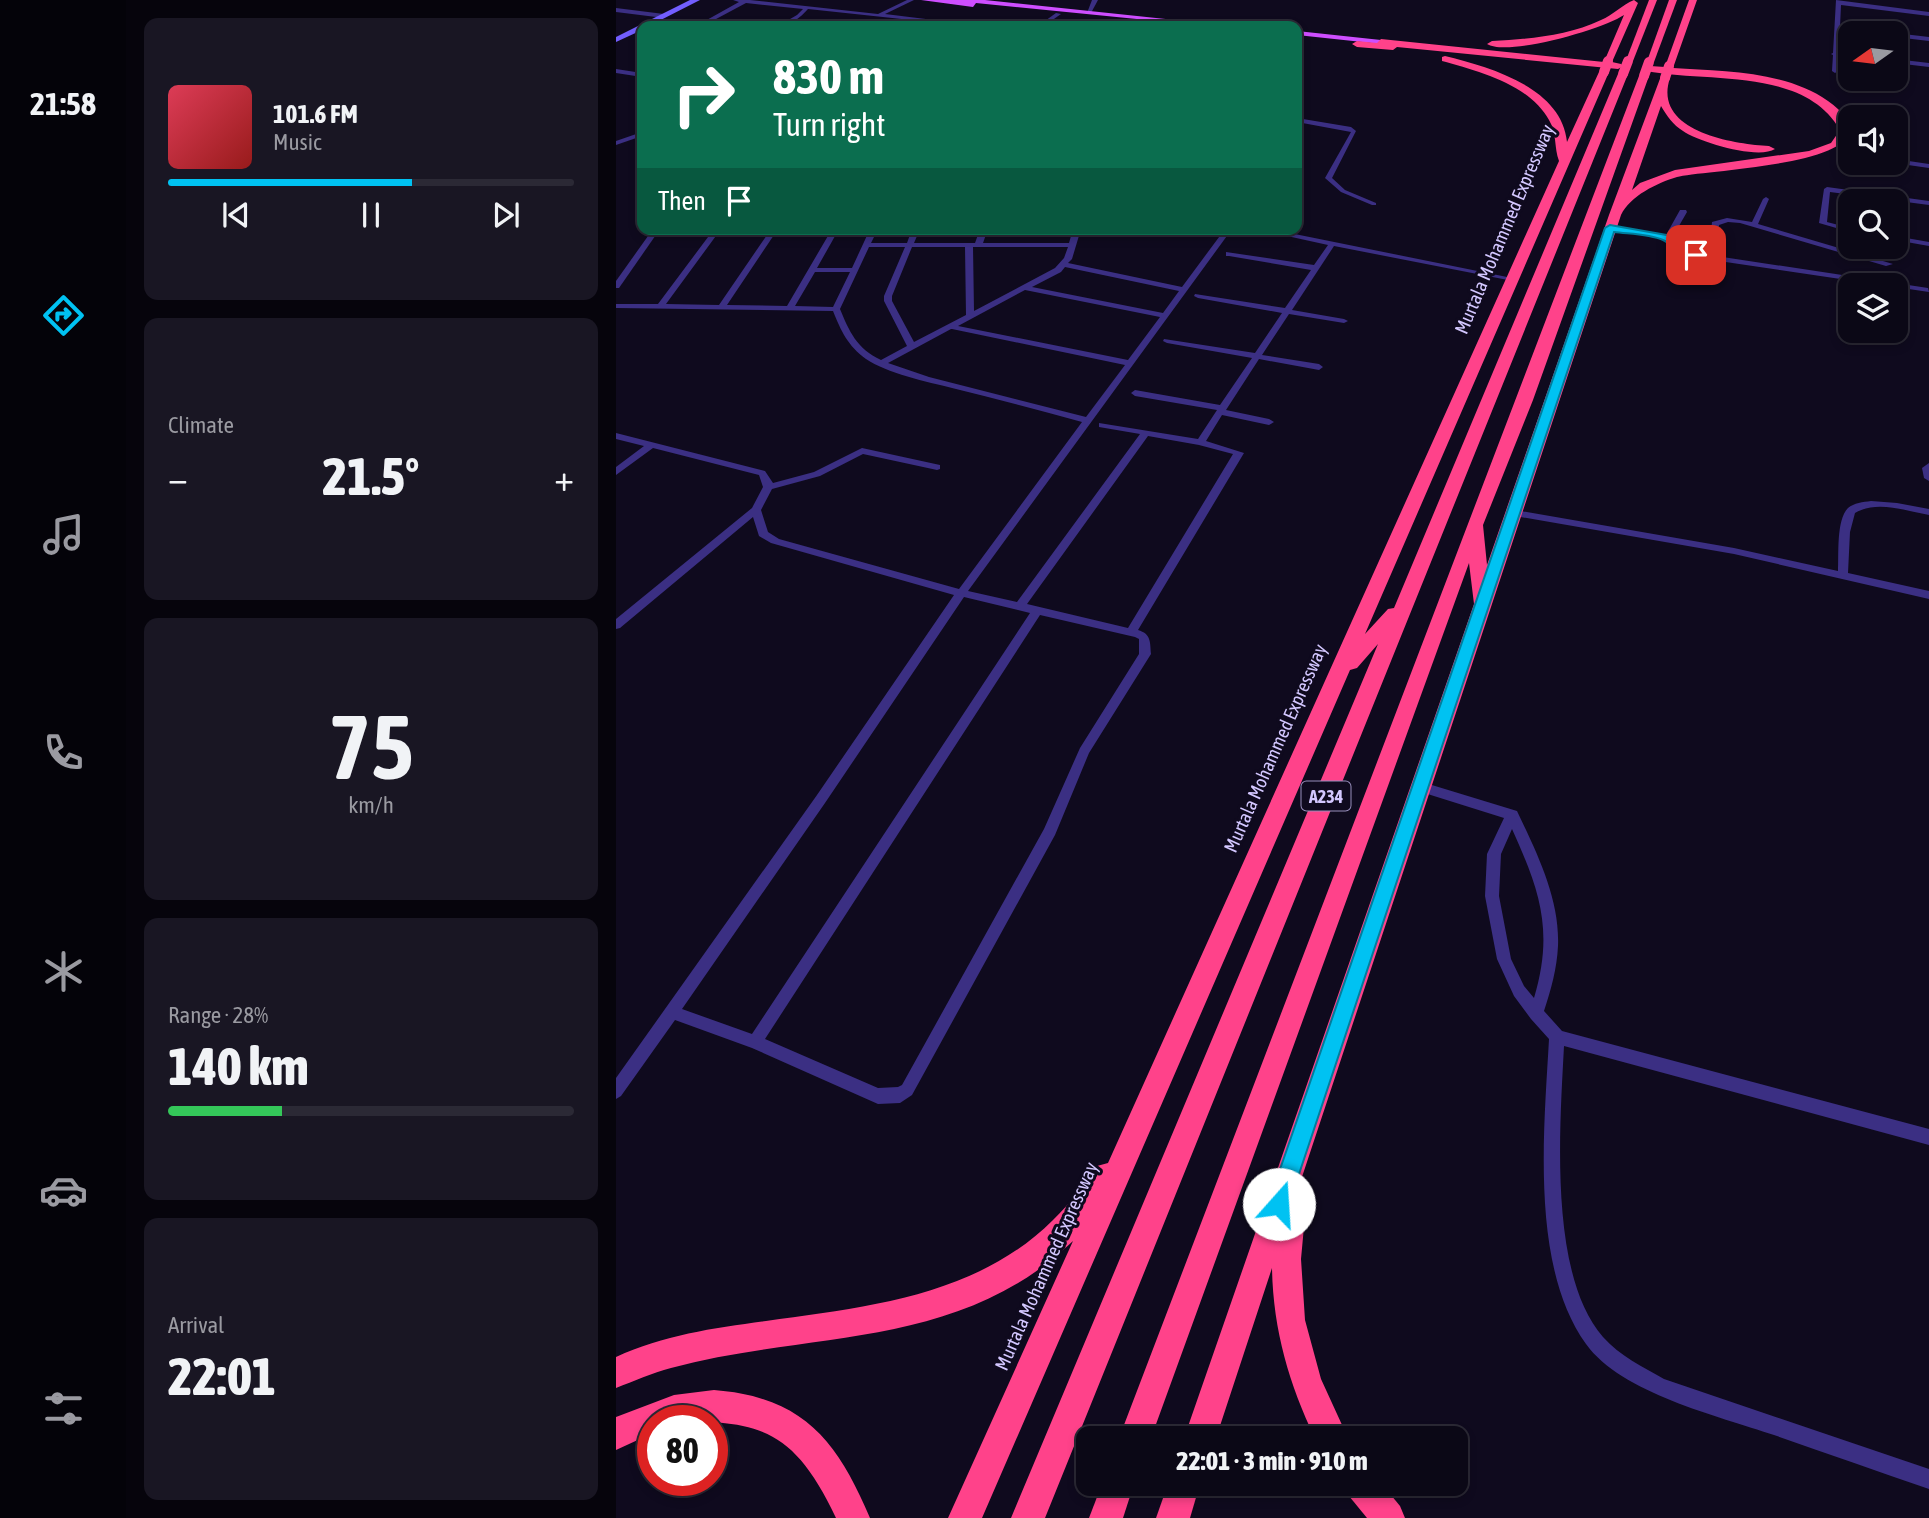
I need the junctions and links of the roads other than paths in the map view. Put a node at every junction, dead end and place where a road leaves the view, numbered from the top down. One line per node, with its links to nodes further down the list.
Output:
1 (696, 0): 19 (street)
2 (736, 0): 10 (street)
3 (911, 0): 20 (street)
4 (925, 0): 17 (main road)
5 (963, 0): 11 (main road)
6 (1094, 0): 16 (street)
7 (1653, 0): 42 (highway, Murtala Mohammed Expressway / A234)
8 (1673, 0): 42 (highway, Murtala Mohammed Expressway / A234)
9 (1693, 0): 42 (highway, Murtala Mohammed Expressway)
10 (746, 1): 14 (street); 22 (street)
11 (974, 1): 16 (main road)
12 (1635, 1): 35 (highway); 42 (highway, Murtala Mohammed Expressway)
13 (1839, 2): 18 (street); 28 (street)
14 (806, 8): 20 (street); 23 (street)
15 (616, 10): 19 (street)
16 (1089, 12): 27 (main road)
17 (1058, 13): 25 (street); 26 (main road)
18 (1929, 14)
19 (664, 16): 21 (street)
20 (879, 18): 24 (street)
21 (654, 21)
22 (708, 21)
23 (790, 21)
24 (928, 21)
25 (1048, 21)
26 (1110, 21)
27 (1178, 21)
28 (1837, 29): 37 (street)
29 (637, 30): 34 (street)
30 (1302, 35): 35 (main road)
31 (1302, 36): 36 (main road)
32 (1908, 37): 33 (street)
33 (1929, 39)
34 (616, 40)
35 (1381, 42): 59 (highway)
36 (1357, 44): 42 (highway); 50 (highway)
37 (1834, 54): 38 (street); 43 (street)
38 (1838, 54)
39 (1908, 63): 40 (street)
40 (1929, 65)
41 (616, 71): 44 (street)
42 (1639, 71): 50 (highway, Murtala Mohammed Expressway); 59 (highway, Murtala Mohammed Expressway); 112 (highway, Murtala Mohammed Expressway / A234); 121 (highway, Murtala Mohammed Expressway / A234)
43 (1835, 71)
44 (629, 73): 45 (street); 46 (street)
45 (637, 74)
46 (616, 79)
47 (1302, 121): 57 (street)
48 (637, 136): 49 (street)
49 (616, 143)
50 (1562, 163): 87 (highway, Murtala Mohammed Expressway)
51 (1908, 163): 52 (street)
52 (1929, 166)
53 (1838, 191): 61 (street)
54 (1766, 200): 60 (street)
55 (1908, 200): 56 (street)
56 (1929, 203)
57 (1374, 204)
58 (1683, 212): 72 (street)
59 (1612, 222): 72 (street); 106 (highway, Murtala Mohammed Expressway)
60 (1755, 223): 81 (street); 82 (street)
61 (1838, 227)
62 (653, 235): 88 (street)
63 (714, 235): 94 (street)
64 (771, 235): 95 (street)
65 (832, 235): 85 (street)
66 (871, 235): 76 (street)
67 (913, 235): 77 (street)
68 (980, 235): 78 (street)
69 (1075, 235): 79 (street)
70 (1225, 235): 90 (street)
71 (1288, 235): 74 (street)
72 (1668, 238): 81 (street)
73 (1908, 240): 75 (street)
74 (1332, 244): 84 (street); 87 (street)
75 (1929, 244)
76 (866, 245): 77 (street); 86 (street)
77 (909, 245): 78 (street); 104 (street)
78 (974, 245): 79 (street); 100 (street)
79 (1071, 245): 83 (street)
80 (1229, 254): 84 (street)
81 (1712, 258): 91 (street)
82 (1889, 264)
83 (1065, 265): 89 (street); 90 (street)
84 (1316, 268): 98 (street)
85 (812, 270): 86 (street); 96 (street)
86 (854, 270): 97 (street)
87 (1513, 279): 110 (highway, Murtala Mohammed Expressway)
88 (616, 286)
89 (1026, 288): 99 (street); 100 (street)
90 (1184, 290): 99 (street)
91 (1928, 290)
92 (1198, 296): 98 (street)
93 (616, 306): 94 (street)
94 (660, 307): 95 (street)
95 (722, 307): 96 (street)
96 (790, 308): 97 (street)
97 (836, 309): 107 (street)
98 (1287, 311): 101 (street); 105 (street)
99 (1165, 316): 108 (street)
100 (970, 317): 102 (street)
101 (1344, 321)
102 (952, 327): 104 (street); 108 (street)
103 (1167, 341): 105 (street)
104 (912, 347): 107 (street)
105 (1257, 356): 109 (street); 113 (street)
106 (1568, 356): 112 (highway); 129 (highway, Murtala Mohammed Expressway)
107 (881, 363): 114 (street)
108 (1130, 363): 114 (street)
109 (1319, 367)
110 (1465, 389): 121 (highway); 140 (highway, Murtala Mohammed Expressway)
111 (1135, 393): 113 (street)
112 (1525, 400): 130 (highway, Murtala Mohammed Expressway / A234)
113 (1221, 410): 115 (street); 119 (street)
114 (1087, 420): 132 (street)
115 (1269, 422)
116 (1102, 425): 117 (street)
117 (1146, 432): 119 (street); 135 (street)
118 (616, 436): 120 (street)
119 (1200, 442): 139 (street)
120 (651, 445): 124 (street); 126 (street)
121 (1465, 459): 134 (highway, Murtala Mohammed Expressway / A234)
122 (937, 467): 126 (street)
123 (1929, 467): 125 (street)
124 (616, 472)
125 (1929, 478)
126 (769, 487): 127 (street)
127 (756, 510): 132 (street); 138 (street)
128 (1929, 512): 131 (street)
129 (1515, 513): 131 (street); 137 (highway, Murtala Mohammed Expressway)
130 (1476, 521): 137 (highway); 152 (highway, Murtala Mohammed Expressway / A234)
131 (1843, 574): 133 (street)
132 (961, 593): 135 (street); 143 (street)
133 (1929, 595)
134 (1405, 603): 140 (highway); 162 (highway, Murtala Mohammed Expressway / A234)
135 (1020, 606): 136 (street)
136 (1038, 610): 139 (street); 146 (street)
137 (1481, 614): 141 (highway, Murtala Mohammed Expressway)
138 (616, 625)
139 (1131, 632): 146 (street)
140 (1336, 678): 149 (highway, Murtala Mohammed Expressway)
141 (1422, 787): 142 (street); 148 (highway, Murtala Mohammed Expressway)
142 (1512, 815): 144 (street); 144 (street)
143 (672, 1012): 146 (street); 147 (street)
144 (1536, 1014): 145 (street)
145 (1557, 1037): 150 (street); 156 (street)
146 (755, 1042)
147 (616, 1091)
148 (1314, 1100): 153 (highway, Murtala Mohammed Expressway); 154 (highway)
149 (1147, 1108): 151 (highway); 161 (highway, Murtala Mohammed Expressway)
150 (1929, 1137)
151 (616, 1373)
152 (1139, 1426)
153 (1204, 1426)
154 (1325, 1426)
155 (616, 1434): 160 (highway)
156 (1929, 1479)
157 (1113, 1496): 163 (highway)
158 (1181, 1496): 164 (highway)
159 (1371, 1496): 165 (highway)
160 (853, 1518)
161 (965, 1518)
162 (1028, 1518)
163 (1105, 1518)
164 (1173, 1518)
165 (1388, 1518)

